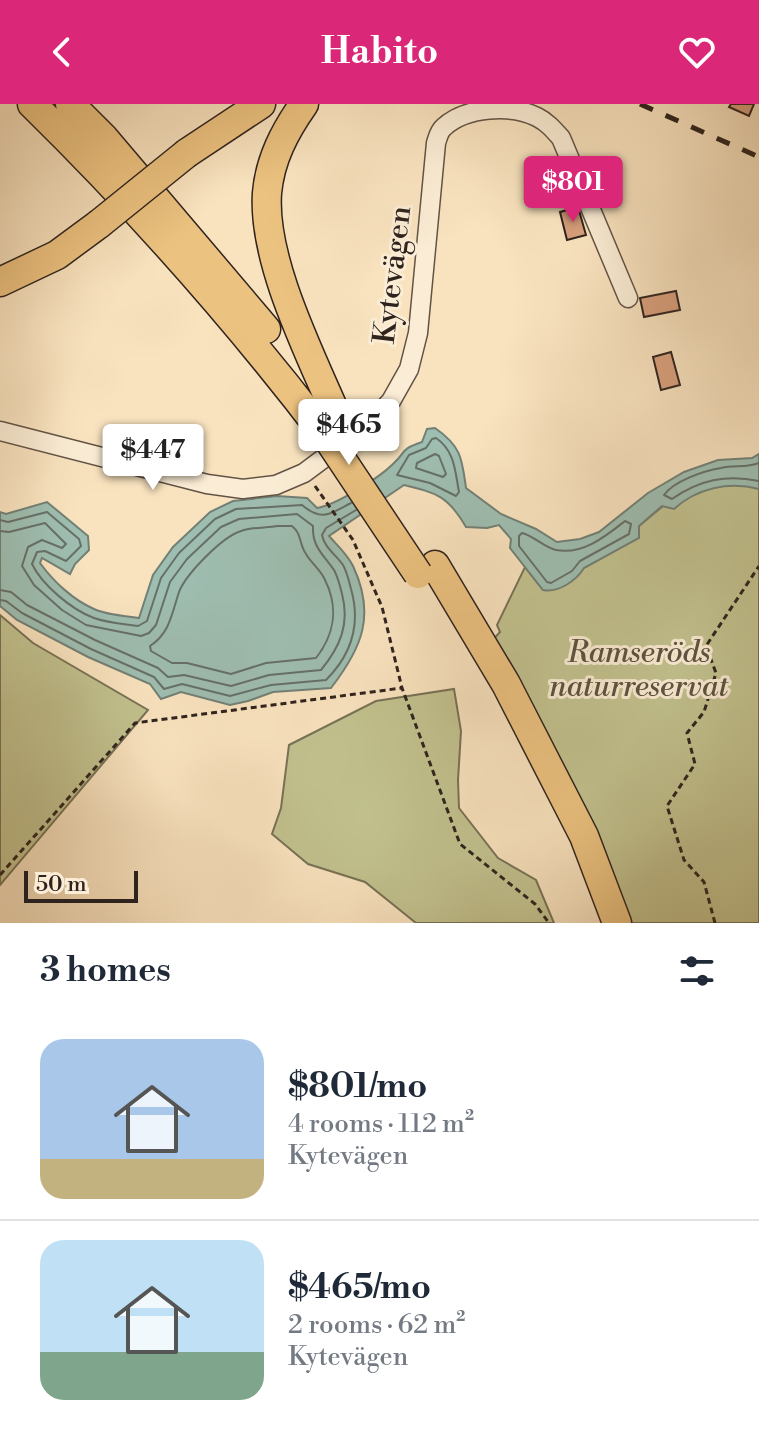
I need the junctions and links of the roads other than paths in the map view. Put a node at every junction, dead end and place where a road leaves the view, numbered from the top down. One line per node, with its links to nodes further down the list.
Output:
1 (13, 104): 8 (main road)
2 (32, 104): 8 (main road)
3 (70, 104): 14 (main road)
4 (231, 104): 7 (main road)
5 (261, 104): 7 (main road)
6 (304, 104): 14 (main road)
7 (182, 148): 9 (main road, bridge)
8 (84, 155): 14 (main road)
9 (93, 218): 10 (main road); 11 (main road)
10 (0, 264)
11 (0, 282)
12 (628, 298): 13 (street, Kytevägen)
13 (0, 431)
14 (336, 435): 15 (main road)
15 (427, 569): 16 (main road); 17 (main road)
16 (599, 923)
17 (617, 923)

